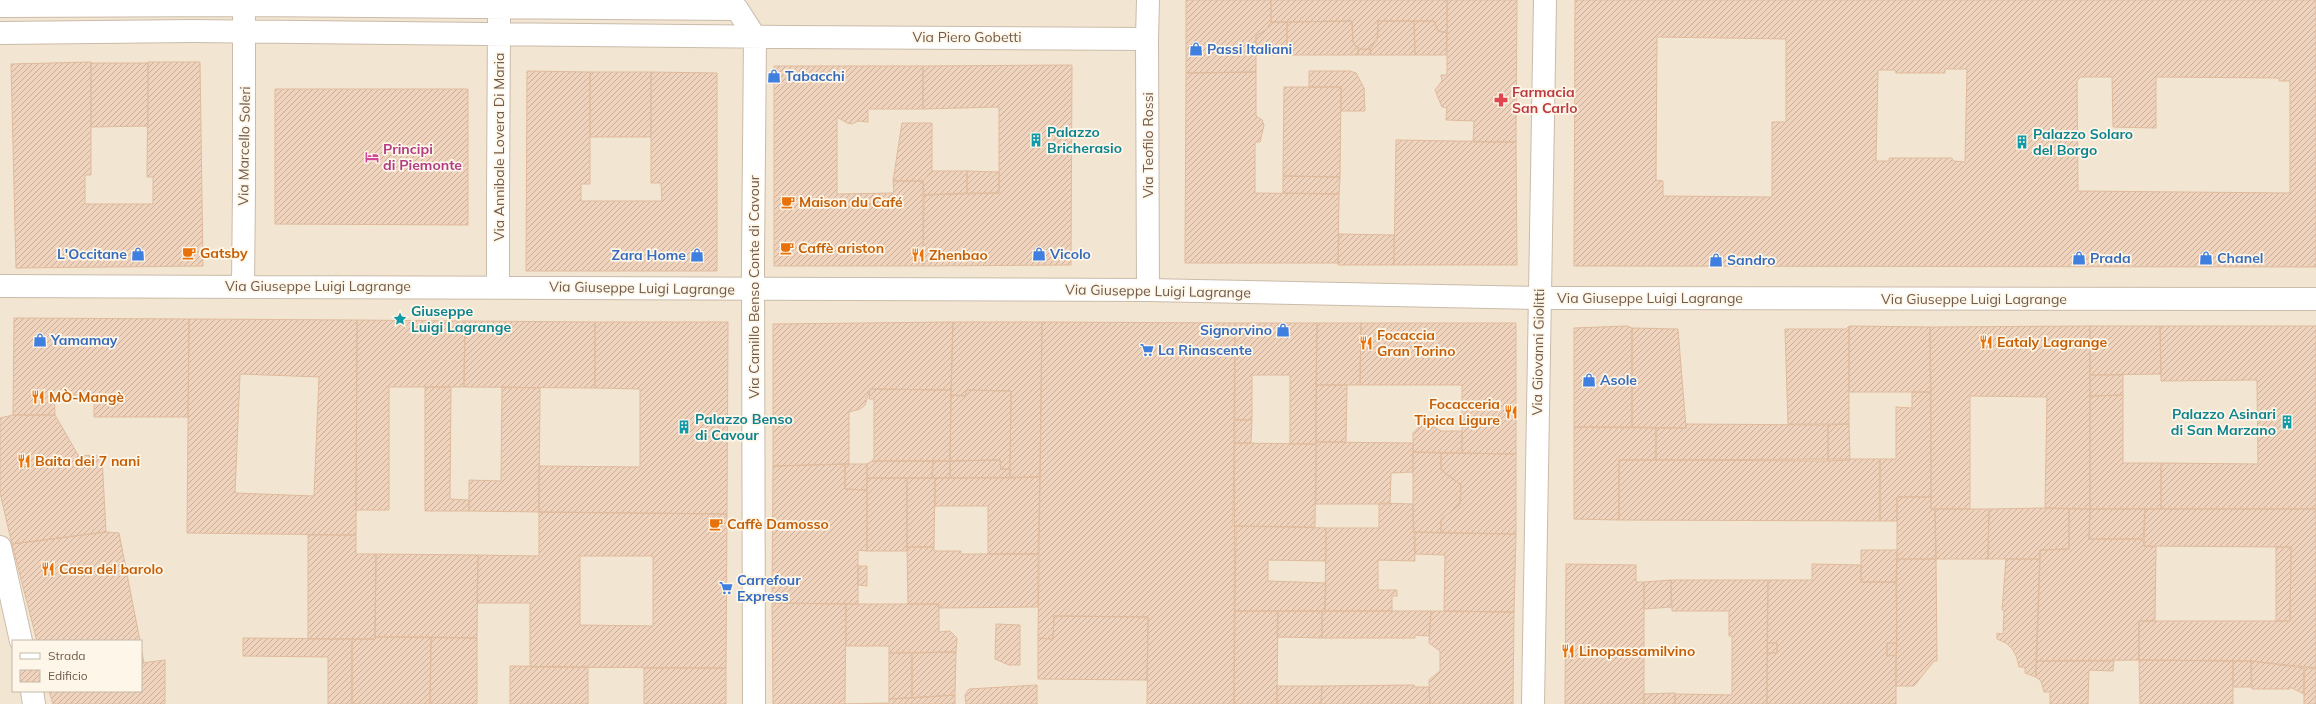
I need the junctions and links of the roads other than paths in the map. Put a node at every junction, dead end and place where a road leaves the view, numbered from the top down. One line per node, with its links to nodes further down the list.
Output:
1 (1148, 0): 11 (street, Via Teofilo Rossi)
2 (1545, 0): 17 (street, Via Giovanni Giolitti)
3 (367, 3): 4 (street); 6 (street)
4 (243, 5): 5 (street); 7 (street, Via Marcello Soleri)
5 (0, 6)
6 (499, 8): 9 (street, Via Annibale Lovera Di Maria); 10 (street)
7 (245, 32): 8 (street, Via Piero Gobetti); 9 (street, Via Piero Gobetti); 13 (street, Via Marcello Soleri)
8 (0, 33)
9 (499, 34): 10 (street, Via Piero Gobetti); 14 (street, Via Annibale Lovera Di Maria)
10 (755, 37): 11 (street, Via Piero Gobetti); 15 (street, Via Camillo Benso Conte di Cavour)
11 (1147, 39): 16 (street, Via Teofilo Rossi)
12 (0, 286): 13 (street, Via Giuseppe Luigi Lagrange)
13 (242, 286): 14 (street, Via Giuseppe Luigi Lagrange)
14 (498, 286): 15 (street, Via Giuseppe Luigi Lagrange)
15 (753, 289): 16 (street, Via Giuseppe Luigi Lagrange); 23 (street, Via Camillo Benso Conte di Cavour)
16 (1148, 290): 17 (street, Via Giuseppe Luigi Lagrange)
17 (1538, 298): 18 (street, Via Giuseppe Luigi Lagrange); 24 (street, Via Giovanni Giolitti)
18 (2316, 299)
19 (0, 548): 20 (street)
20 (21, 640)
21 (32, 692): 22 (street)
22 (34, 704)
23 (754, 704)
24 (1533, 704)

